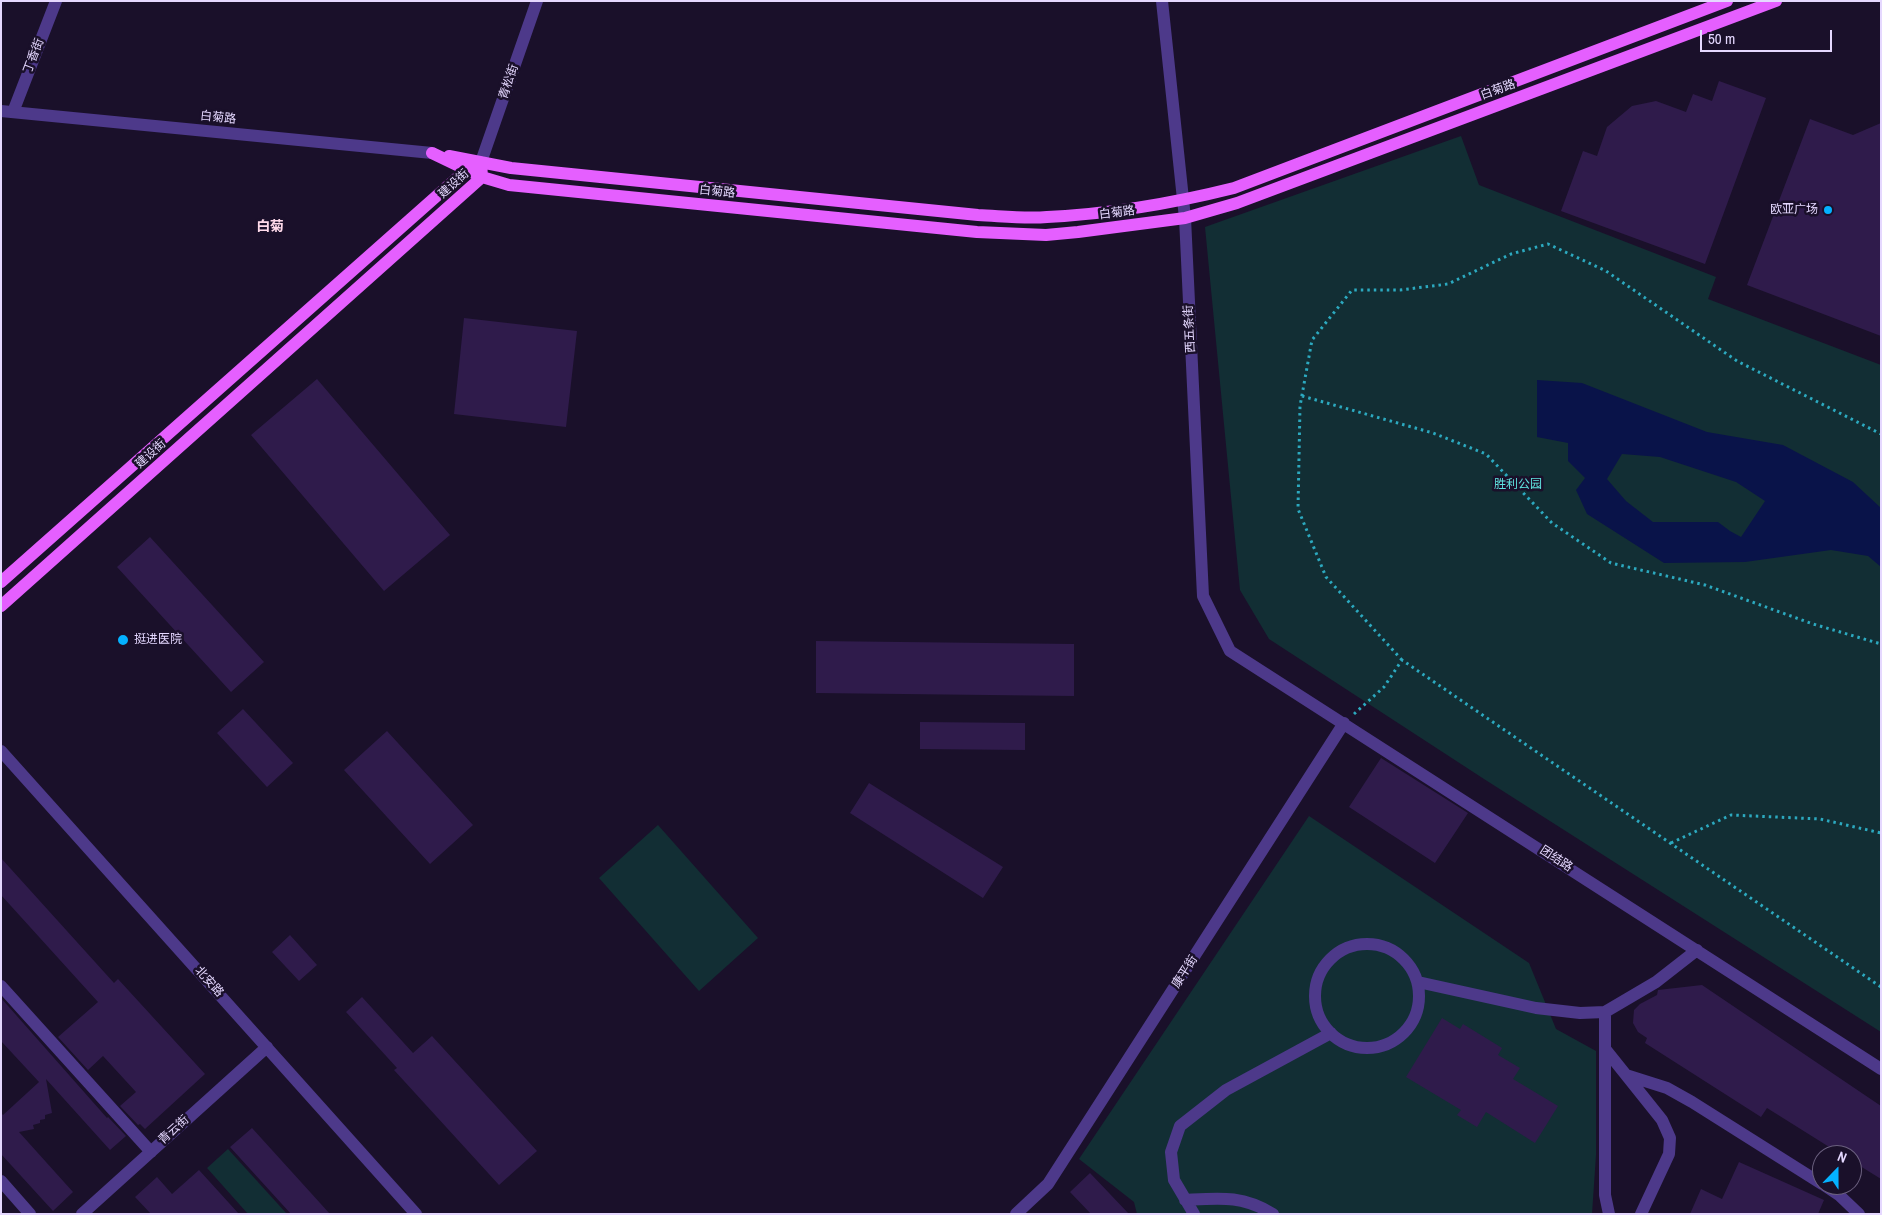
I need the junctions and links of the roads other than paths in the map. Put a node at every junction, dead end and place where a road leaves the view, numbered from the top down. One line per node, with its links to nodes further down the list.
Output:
1 (56, 1): 6 (street, 丁香街)
2 (537, 1): 8 (street, 青松街)
3 (1162, 1): 11 (street, 西五条街)
4 (1727, 1): 11 (main road, 白菊路)
5 (1776, 1): 12 (main road, 白菊路)
6 (7, 111): 7 (street, 白菊路)
7 (432, 153): 8 (main road, 白菊路); 9 (main road, 白菊路)
8 (481, 162): 9 (main road, 建设街); 10 (main road, 建设街); 11 (main road, 白菊路)
9 (466, 170): 10 (main road, 白菊路); 13 (main road, 建设街)
10 (482, 177): 12 (main road, 白菊路); 14 (main road, 建设街)
11 (1183, 200): 12 (street, 西五条街)
12 (1185, 218): 15 (street, 西五条街)
13 (1, 582)
14 (1, 606)
15 (1230, 651): 16 (street, 团结路)
16 (1344, 724): 18 (street, 团结路); 35 (street, 康平街)
17 (1, 751): 23 (street, 北安路)
18 (1696, 950): 21 (street); 25 (street, 团结路)
19 (1418, 982): 21 (street); 22 (street); 22 (street)
20 (1, 986): 27 (street)
21 (1605, 1012): 24 (street)
22 (1331, 1033): 31 (street)
23 (267, 1047): 27 (street, 青云街); 34 (street, 北安路)
24 (1606, 1050): 26 (street); 38 (street)
25 (1881, 1070)
26 (1626, 1075): 28 (street); 39 (street)
27 (151, 1152): 33 (street, 青云街)
28 (1812, 1177)
29 (1, 1181): 32 (street)
30 (1839, 1195): 40 (street)
31 (1185, 1200): 36 (street); 37 (street)
32 (30, 1214)
33 (82, 1214)
34 (416, 1214)
35 (1016, 1214)
36 (1194, 1214)
37 (1273, 1214)
38 (1609, 1214)
39 (1640, 1214)
40 (1859, 1214)

